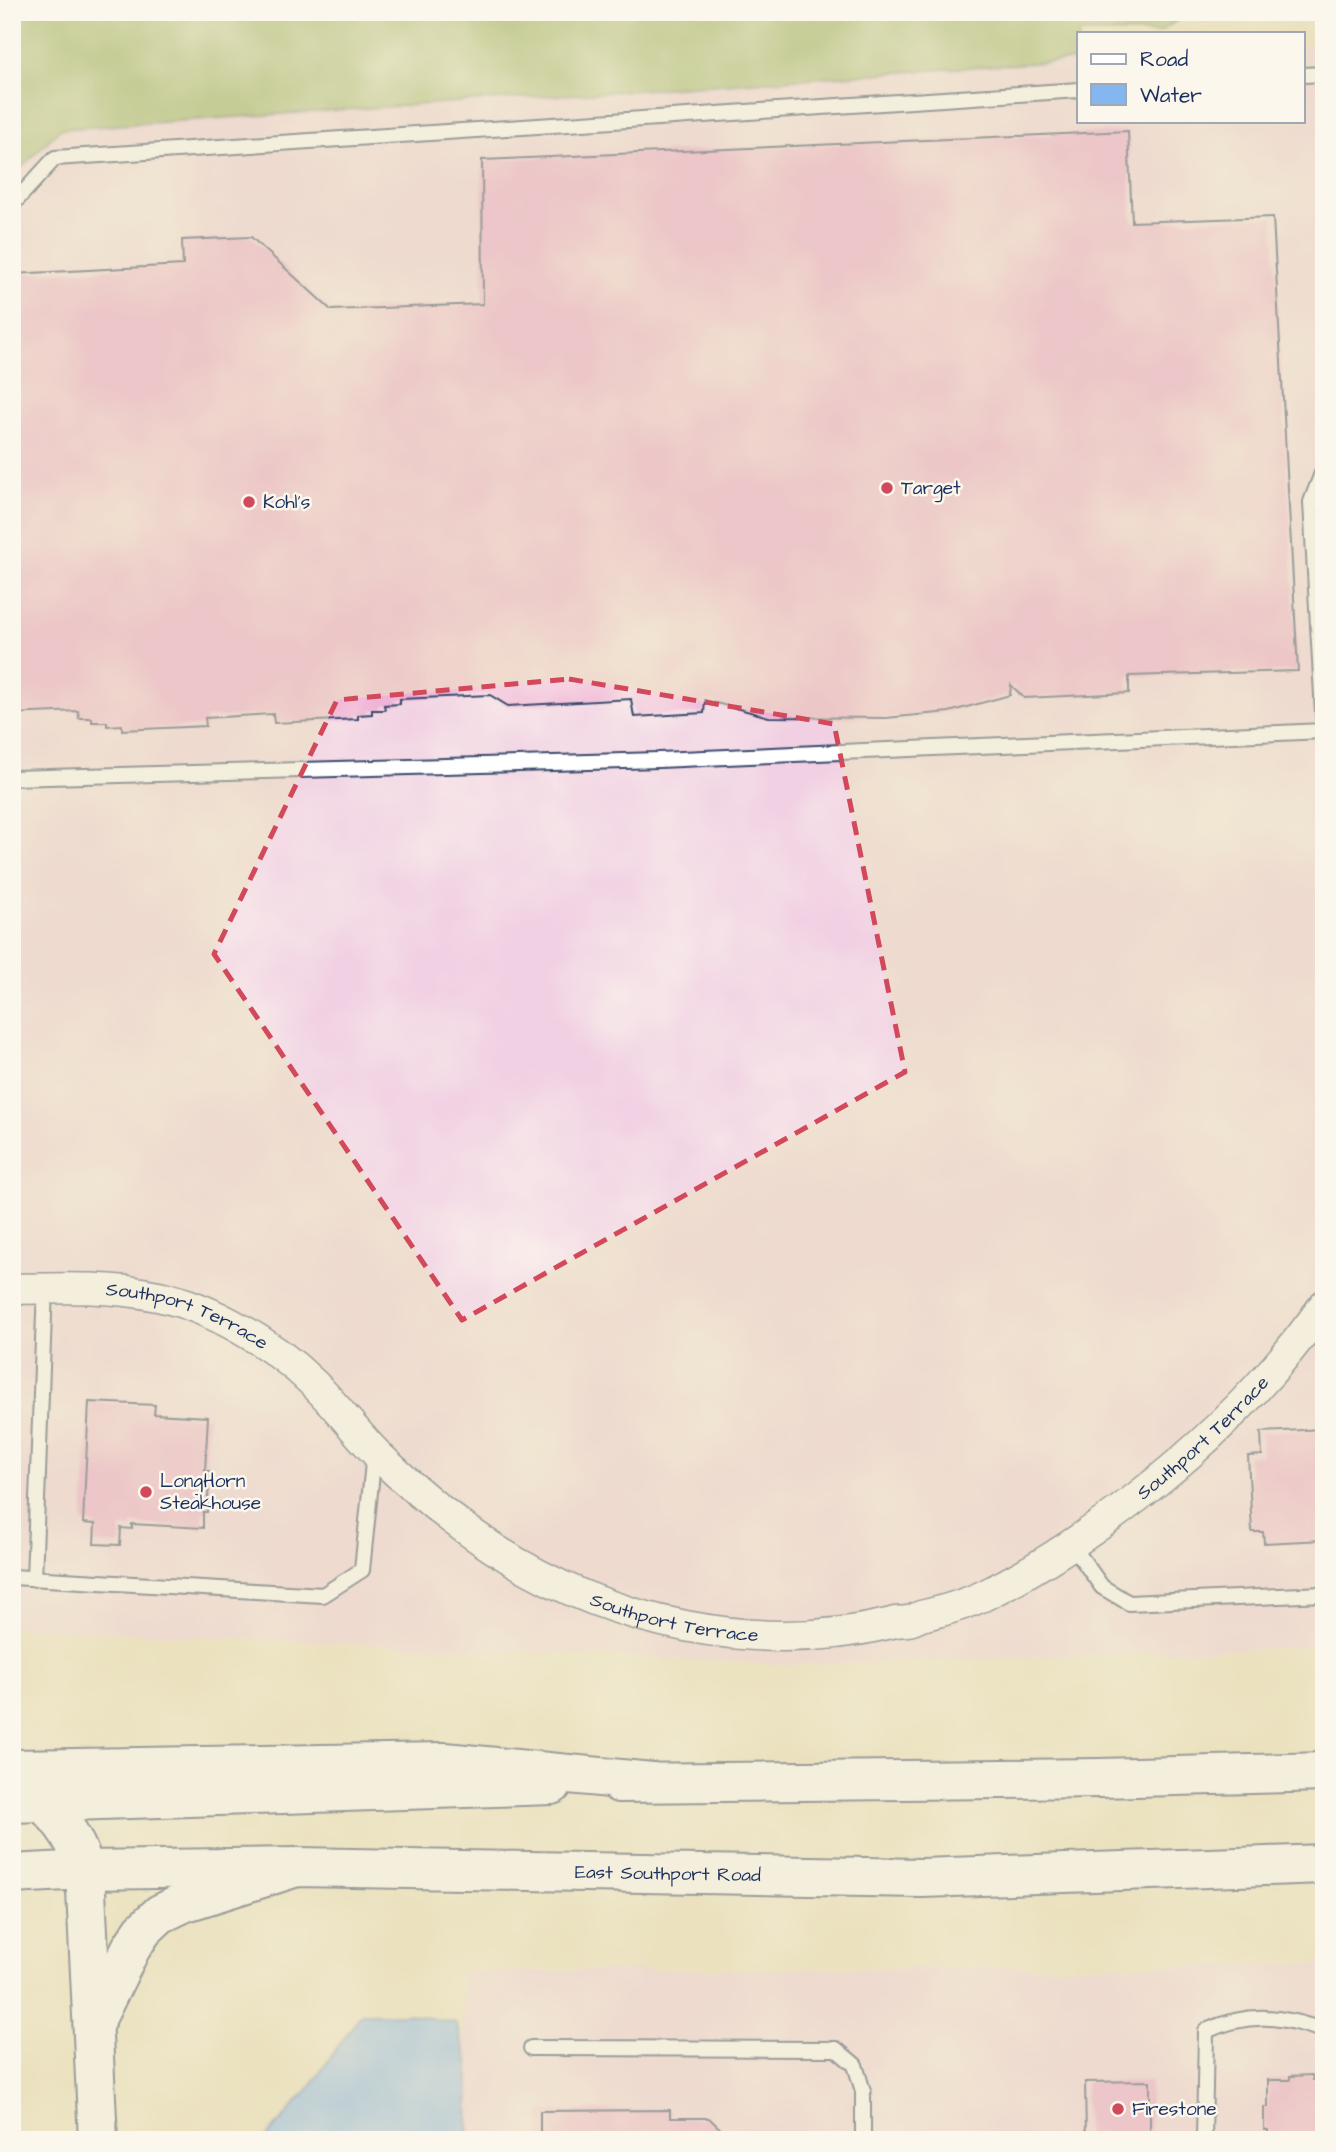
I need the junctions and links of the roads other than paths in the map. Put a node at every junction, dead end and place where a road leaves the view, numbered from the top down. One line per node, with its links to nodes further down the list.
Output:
1 (1324, 74): 2 (lane)
2 (1304, 75)
3 (1077, 90): 4 (lane)
4 (12, 205)
5 (1324, 468): 6 (lane)
6 (1319, 586): 7 (lane)
7 (1323, 731): 8 (lane)
8 (12, 778)
9 (46, 1288): 10 (street, Southport Terrace); 12 (street, Southport Terrace); 15 (lane)
10 (12, 1289)
11 (1320, 1319): 13 (street, Southport Terrace)
12 (375, 1451): 13 (street, Southport Terrace); 15 (lane)
13 (1072, 1545): 16 (lane)
14 (12, 1577): 15 (lane)
15 (34, 1579)
16 (1324, 1594)
17 (12, 1769): 19 (main road)
18 (1324, 1772): 19 (main road)
19 (652, 1782): 20 (main road)
20 (27, 1802): 23 (main road)
21 (1324, 1864): 22 (main road, East Southport Road)
22 (297, 1867): 23 (main road, East Southport Road); 25 (main road)
23 (85, 1870): 24 (main road, East Southport Road); 25 (main road)
24 (12, 1874)
25 (93, 2027): 28 (main road)
26 (1324, 2031): 30 (lane)
27 (531, 2048): 29 (lane)
28 (98, 2140)
29 (863, 2140)
30 (1204, 2140)

